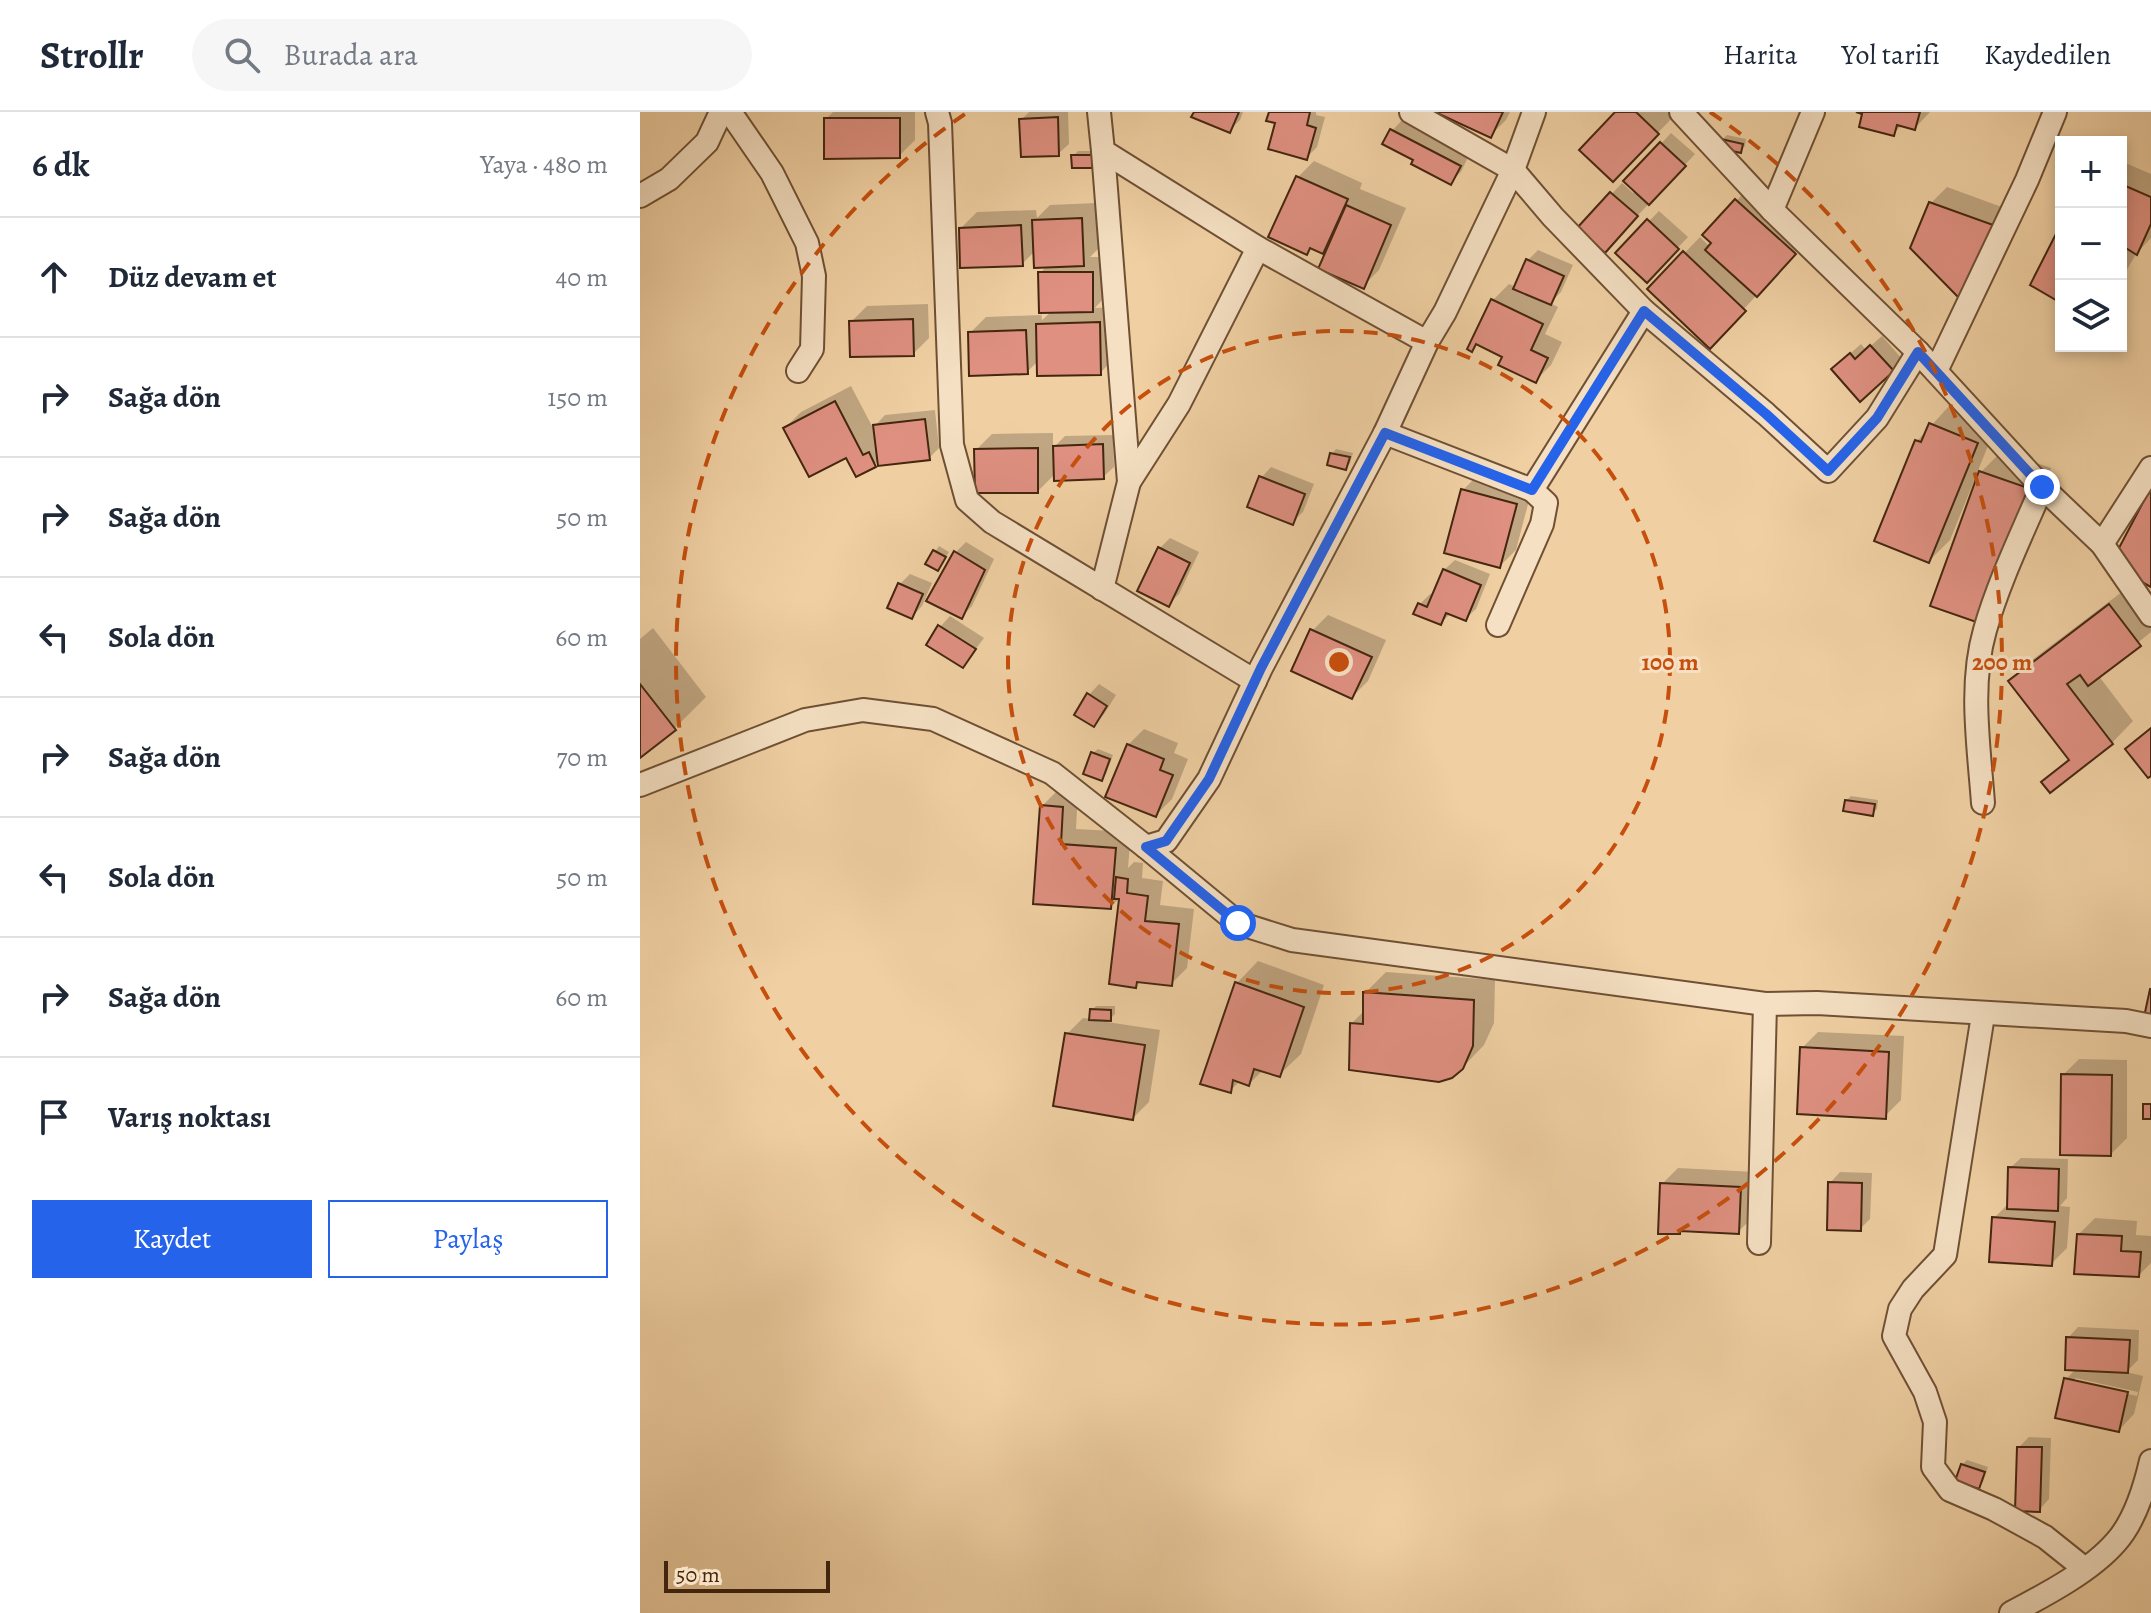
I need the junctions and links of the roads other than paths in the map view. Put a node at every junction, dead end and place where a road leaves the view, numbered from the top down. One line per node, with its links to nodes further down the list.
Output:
1 (721, 112): 12 (street)
2 (730, 112): 18 (street)
3 (937, 112): 26 (street)
4 (1099, 112): 10 (street)
5 (1411, 112): 11 (street)
6 (1534, 112): 11 (street)
7 (1681, 112): 13 (street)
8 (1813, 112): 13 (street)
9 (2055, 112): 19 (street)
10 (1103, 151): 14 (street); 22 (street)
11 (1513, 170): 15 (street); 16 (street)
12 (640, 196)
13 (1772, 210): 17 (street)
14 (1258, 248): 16 (street); 22 (street)
15 (1644, 311): 17 (street); 24 (street)
16 (1427, 342): 20 (street)
17 (1918, 352): 19 (street)
18 (798, 371)
19 (1936, 371): 23 (street)
20 (1385, 433): 24 (street); 29 (street)
21 (2151, 468): 25 (street)
22 (1129, 482): 26 (street)
23 (2042, 487): 25 (street); 31 (street)
24 (1532, 490): 28 (street)
25 (2102, 544): 27 (street)
26 (1102, 589): 29 (street)
27 (2151, 615)
28 (1498, 625)
29 (1255, 681): 32 (street)
30 (640, 785): 32 (street)
31 (1983, 803)
32 (1146, 847): 33 (street)
33 (1765, 1004): 34 (street); 36 (street)
34 (1983, 1015): 35 (street); 38 (street)
35 (2151, 1026)
36 (1759, 1243)
37 (2151, 1461): 38 (street)
38 (2085, 1569): 39 (street)
39 (2011, 1613)

